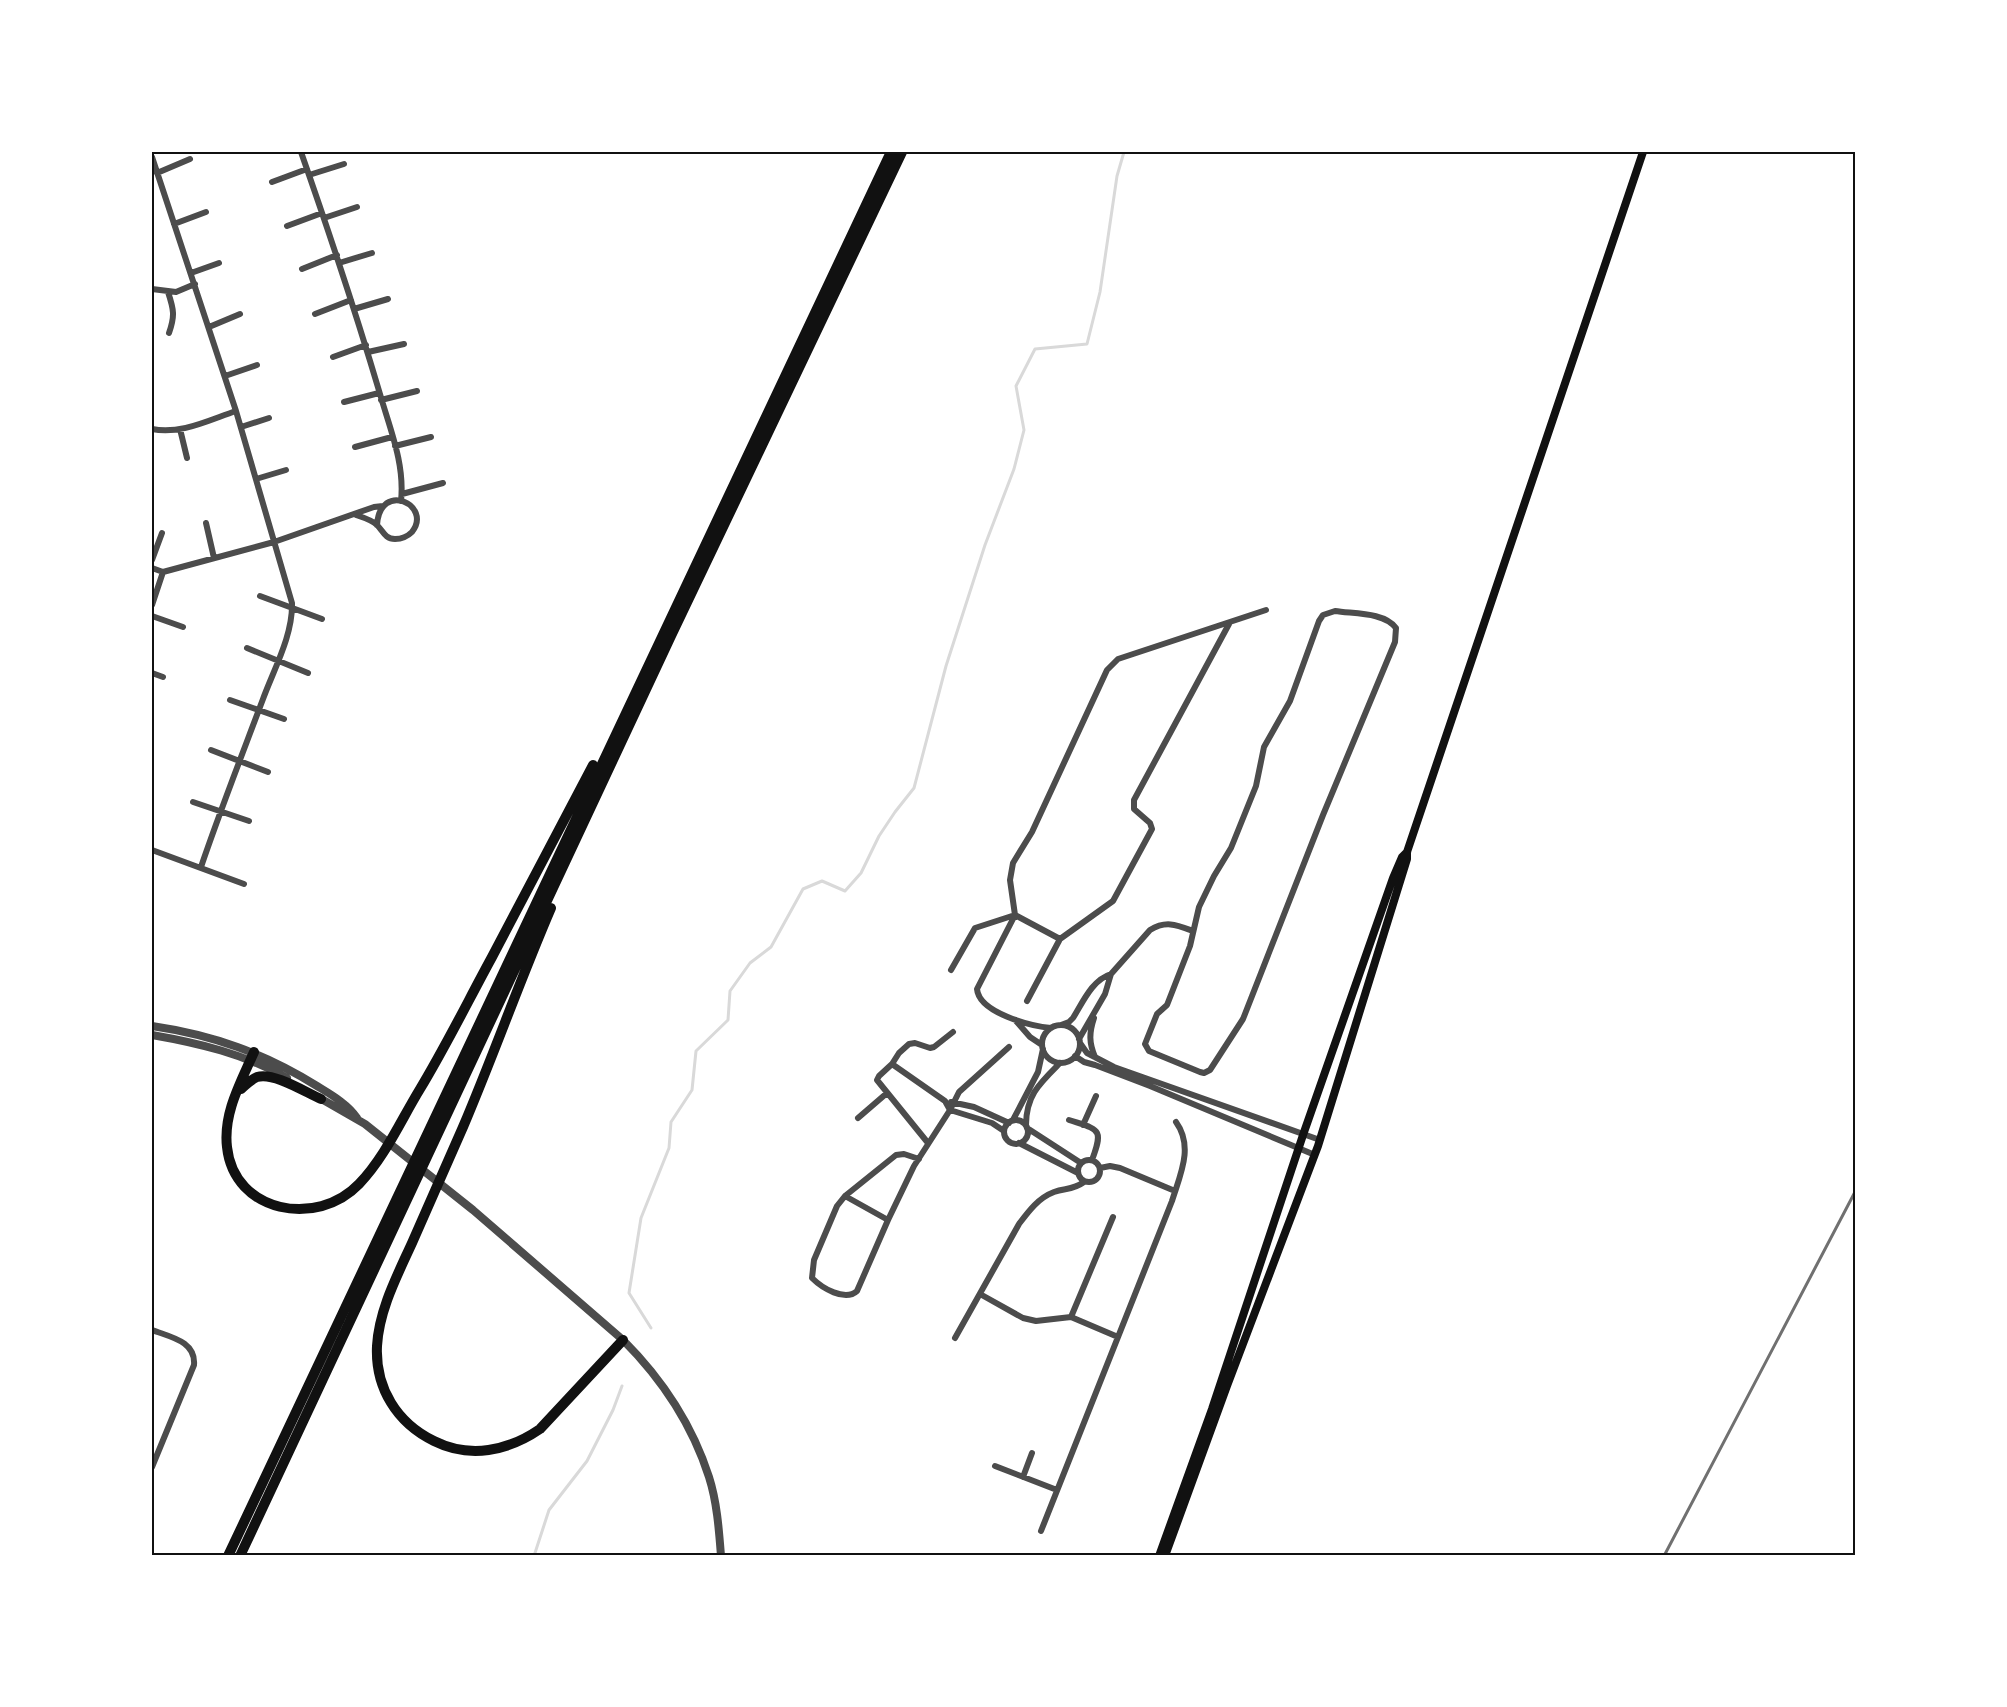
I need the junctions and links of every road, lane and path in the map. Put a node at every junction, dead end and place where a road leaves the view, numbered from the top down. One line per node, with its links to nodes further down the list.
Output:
1 (301, 152): 9 (street)
2 (891, 152): 73 (highway)
3 (902, 152): 73 (highway)
4 (1643, 152): 89 (main road)
5 (152, 157): 8 (street)
6 (190, 159): 8 (street)
7 (344, 164): 9 (street)
8 (157, 172): 14 (street)
9 (308, 172): 10 (street); 13 (street)
10 (272, 182)
11 (357, 207): 13 (street)
12 (206, 212): 14 (street)
13 (323, 215): 15 (street); 17 (street)
14 (174, 224): 21 (street)
15 (287, 226)
16 (372, 253): 19 (street)
17 (337, 255): 19 (street); 20 (street)
18 (219, 263): 21 (street)
19 (339, 263): 26 (street)
20 (302, 269)
21 (191, 273): 22 (street)
22 (195, 284): 24 (street); 30 (street)
23 (152, 290): 24 (street)
24 (168, 292): 31 (street)
25 (388, 299): 27 (street)
26 (351, 300): 27 (street); 29 (street)
27 (354, 309): 33 (street)
28 (240, 314): 30 (street)
29 (315, 314)
30 (209, 327): 37 (street)
31 (169, 333)
32 (404, 344): 34 (street)
33 (366, 345): 34 (street); 35 (street)
34 (368, 352): 39 (street)
35 (333, 357)
36 (256, 365): 37 (street)
37 (225, 376): 41 (street)
38 (417, 391): 39 (street)
39 (380, 396): 40 (street); 46 (street)
40 (344, 402)
41 (236, 411): 43 (street); 45 (street)
42 (269, 418): 43 (street)
43 (241, 427): 52 (street)
44 (152, 429): 45 (street)
45 (180, 429): 50 (street)
46 (392, 437): 48 (street); 49 (street)
47 (431, 437): 48 (street)
48 (395, 446): 54 (street)
49 (356, 447)
50 (187, 458)
51 (286, 470): 52 (street)
52 (256, 479): 60 (street)
53 (443, 483): 54 (street)
54 (401, 497): 55 (street); 58 (street)
55 (383, 506): 56 (street); 58 (street)
56 (356, 515): 58 (street); 60 (street)
57 (206, 523): 61 (street)
58 (377, 525)
59 (162, 533): 62 (street)
60 (274, 542): 61 (street); 67 (street)
61 (214, 558): 64 (street)
62 (152, 560)
63 (152, 568): 64 (street)
64 (163, 572): 66 (street)
65 (260, 596): 67 (street)
66 (152, 605)
67 (292, 609): 70 (street); 75 (street)
68 (1266, 610): 71 (street)
69 (152, 616): 72 (street)
70 (322, 619)
71 (1229, 623): 92 (street); 94 (street)
72 (183, 627)
73 (667, 634): 114 (highway); 153 (highway); 160 (highway); 161 (highway)
74 (247, 648): 75 (street)
75 (277, 660): 77 (street); 80 (street)
76 (152, 672): 78 (street)
77 (308, 673)
78 (163, 676)
79 (230, 700): 80 (street)
80 (259, 710): 81 (street); 83 (street)
81 (284, 719)
82 (211, 750): 83 (street)
83 (239, 760): 84 (street); 86 (street)
84 (268, 772)
85 (193, 802): 86 (street)
86 (220, 810): 87 (street); 90 (street)
87 (249, 821)
88 (152, 850): 90 (street)
89 (1407, 852): 130 (main road); 131 (main road)
90 (201, 867): 91 (street)
91 (244, 884)
92 (1015, 915): 94 (street); 95 (street); 99 (street)
93 (1193, 930): 93 (street); 96 (street)
94 (1060, 939): 97 (street)
95 (951, 970)
96 (1111, 974): 98 (street); 100 (street)
97 (1027, 1001)
98 (1097, 1009): 105 (street); 110 (street)
99 (1015, 1021): 102 (street); 107 (street)
100 (1061, 1025): 102 (street); 105 (street)
101 (152, 1026): 109 (street)
102 (1051, 1028): 107 (street)
103 (953, 1032): 112 (street)
104 (152, 1035): 109 (street)
105 (1079, 1041): 108 (street); 110 (street)
106 (1009, 1047): 118 (street)
107 (1042, 1047): 111 (street); 124 (street)
108 (1075, 1056): 111 (street); 135 (street)
109 (252, 1057): 114 (highway); 116 (street); 125 (street)
110 (1095, 1058): 130 (street)
111 (1060, 1063): 128 (street)
112 (892, 1064): 113 (street); 117 (street)
113 (887, 1093): 121 (street); 132 (street)
114 (236, 1095): 116 (highway)
115 (1096, 1096): 127 (street)
116 (321, 1099): 125 (street)
117 (945, 1101): 118 (street); 119 (street)
118 (954, 1102): 119 (street); 120 (street)
119 (950, 1110): 122 (street); 132 (street)
120 (986, 1112): 122 (street); 124 (street)
121 (858, 1118)
122 (985, 1120): 129 (street)
123 (1069, 1120): 127 (street)
124 (1011, 1121): 128 (street); 129 (street)
125 (361, 1122): 153 (street)
126 (1176, 1122): 144 (street)
127 (1083, 1125): 139 (street)
128 (1026, 1126): 133 (street); 134 (street)
129 (1004, 1131): 133 (street)
130 (1304, 1135): 131 (street); 135 (main road)
131 (1320, 1140): 136 (main road)
132 (928, 1143): 138 (street)
133 (1019, 1143): 137 (street)
134 (1054, 1145): 137 (street); 140 (street)
135 (1299, 1149): 136 (street); 163 (main road)
136 (1315, 1155): 164 (main road)
137 (1047, 1157): 142 (street)
138 (919, 1159): 145 (street); 147 (street)
139 (1092, 1160): 140 (street); 141 (street)
140 (1081, 1163): 142 (street)
141 (1100, 1168): 143 (street); 144 (street)
142 (1078, 1173): 143 (street)
143 (1084, 1182): 148 (street)
144 (1175, 1191): 151 (street)
145 (845, 1196): 147 (street); 147 (street)
146 (1113, 1216): 149 (street)
147 (888, 1220)
148 (980, 1294): 149 (street); 152 (street)
149 (1071, 1317): 151 (street)
150 (152, 1330): 156 (street)
151 (1118, 1337): 158 (street)
152 (955, 1338)
153 (623, 1340): 162 (street)
154 (1032, 1453): 157 (street)
155 (995, 1466): 157 (street)
156 (152, 1467)
157 (1023, 1477): 158 (street)
158 (1057, 1490): 159 (street)
159 (1041, 1530)
160 (228, 1556)
161 (240, 1556)
162 (721, 1556)
163 (1159, 1556)
164 (1166, 1556)

